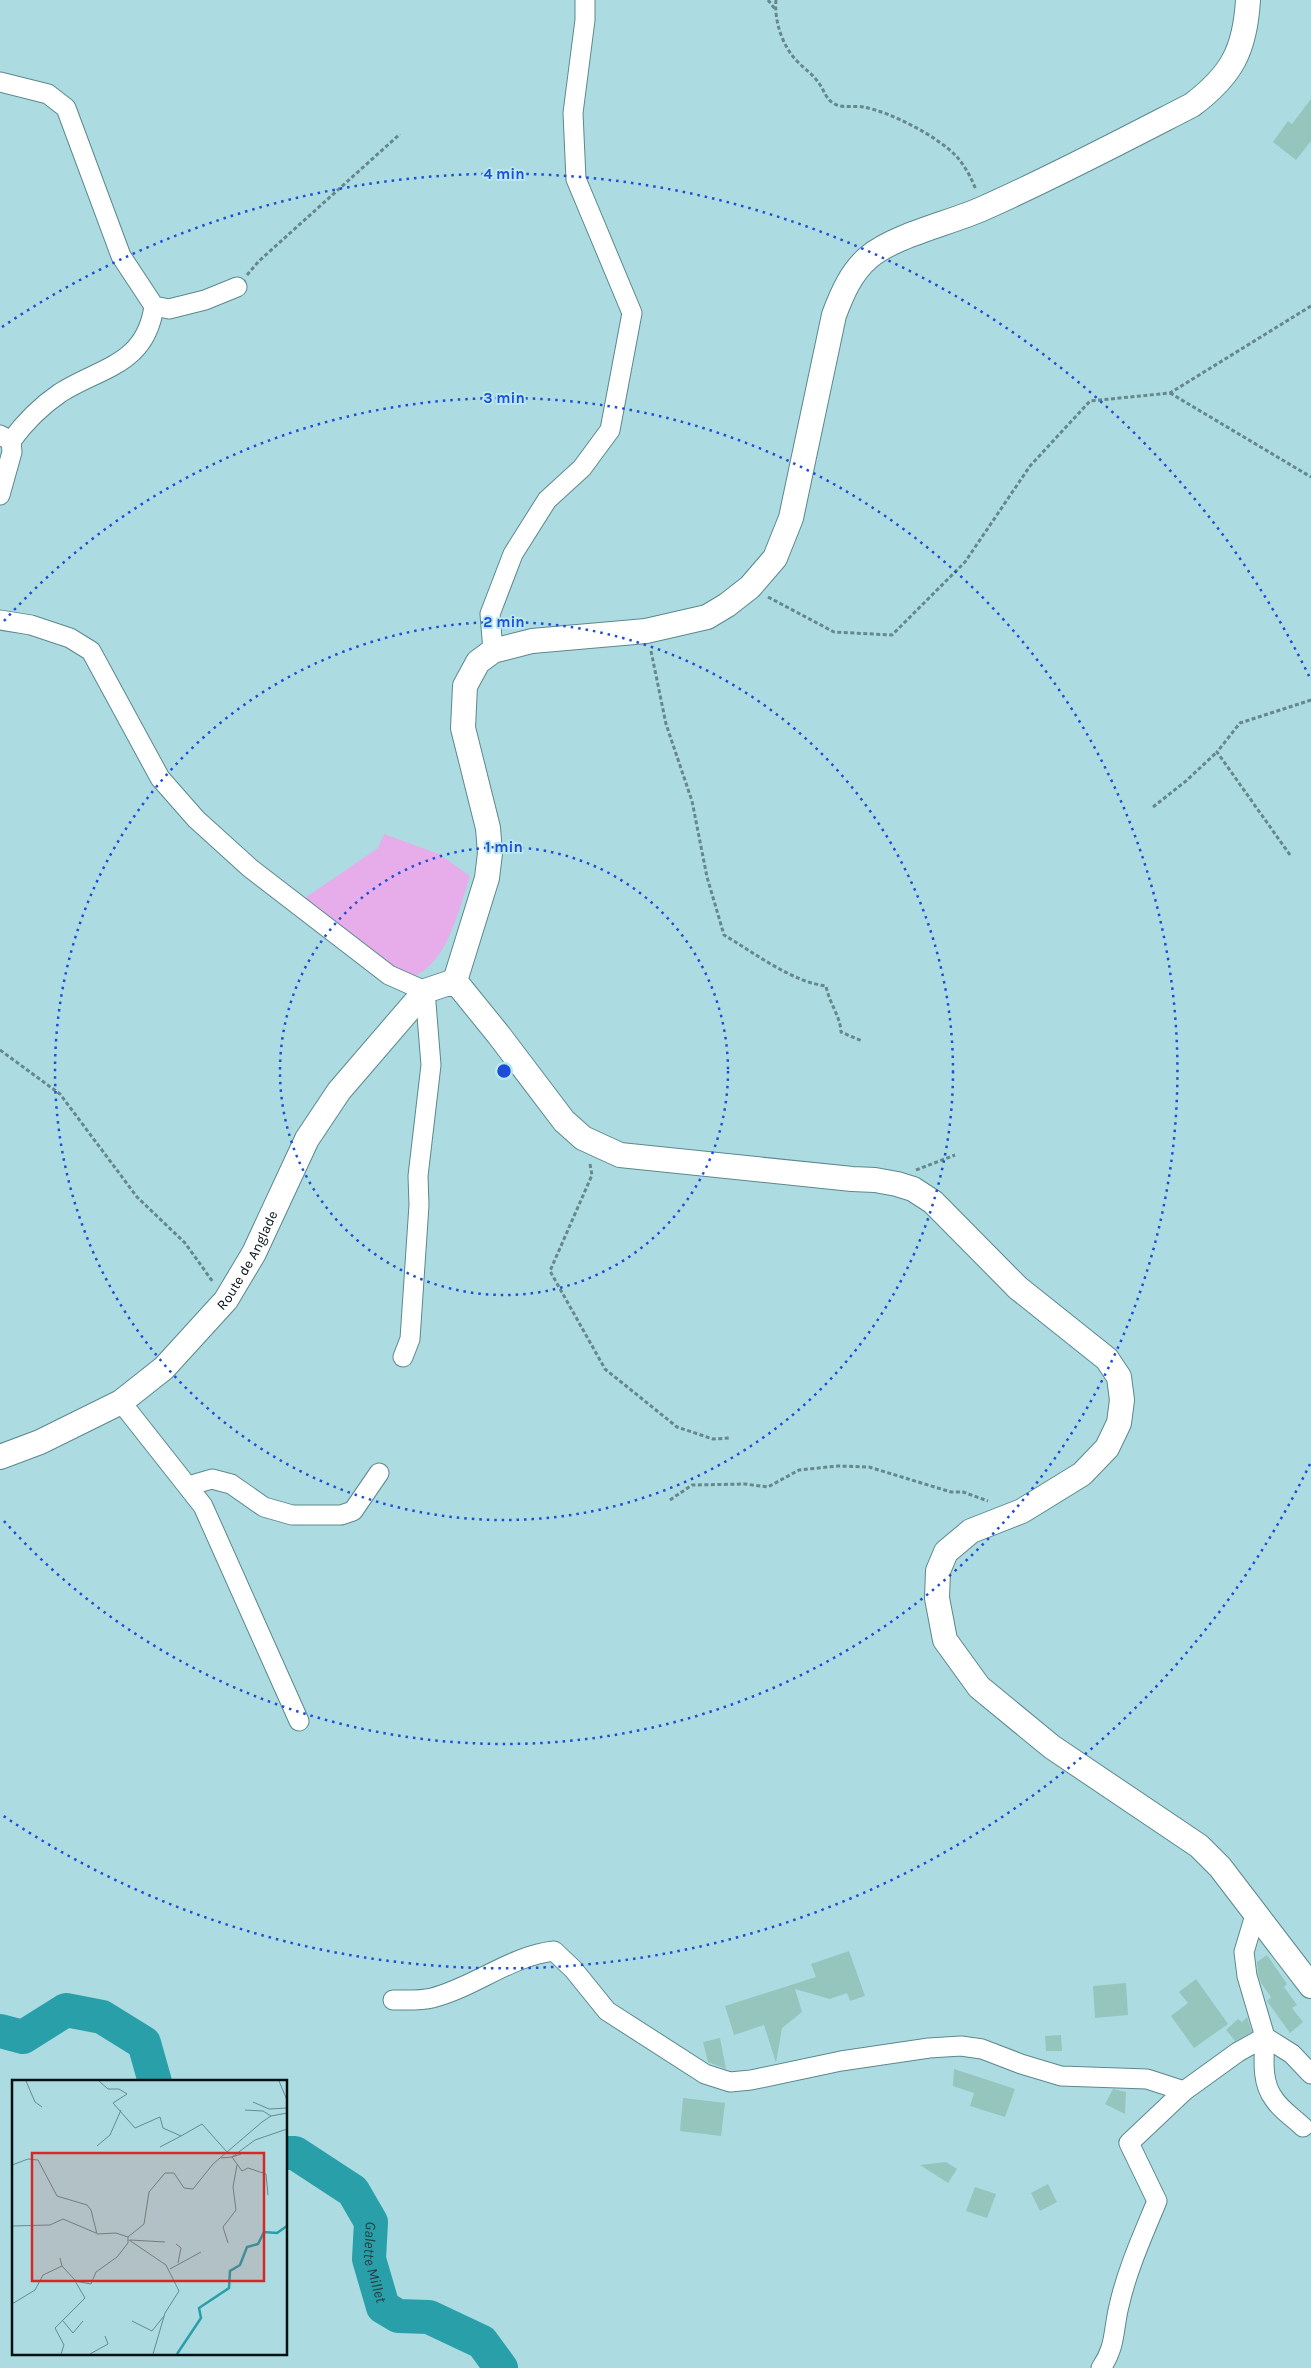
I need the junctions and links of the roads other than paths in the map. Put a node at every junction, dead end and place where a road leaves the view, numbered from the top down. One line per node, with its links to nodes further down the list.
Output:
1 (585, 0): 9 (street)
2 (1248, 0): 9 (street)
3 (0, 82): 5 (street)
4 (237, 287): 5 (street)
5 (154, 306): 6 (street)
6 (6, 438): 7 (street)
7 (0, 495)
8 (0, 620): 11 (street)
9 (493, 652): 10 (street)
10 (455, 981): 11 (street); 18 (street)
11 (425, 991): 12 (street); 13 (street, Route de Anglade)
12 (403, 1357)
13 (121, 1402): 14 (street, Route de Anglade); 16 (street)
14 (0, 1457)
15 (379, 1472): 16 (street)
16 (188, 1486): 17 (street)
17 (300, 1721)
18 (1255, 1916): 19 (street); 21 (street)
19 (1311, 1986)
20 (393, 2000): 23 (street)
21 (1264, 2037): 22 (street); 23 (street); 24 (street)
22 (1311, 2074)
23 (1184, 2091): 25 (street)
24 (1303, 2128)
25 (1101, 2368)

